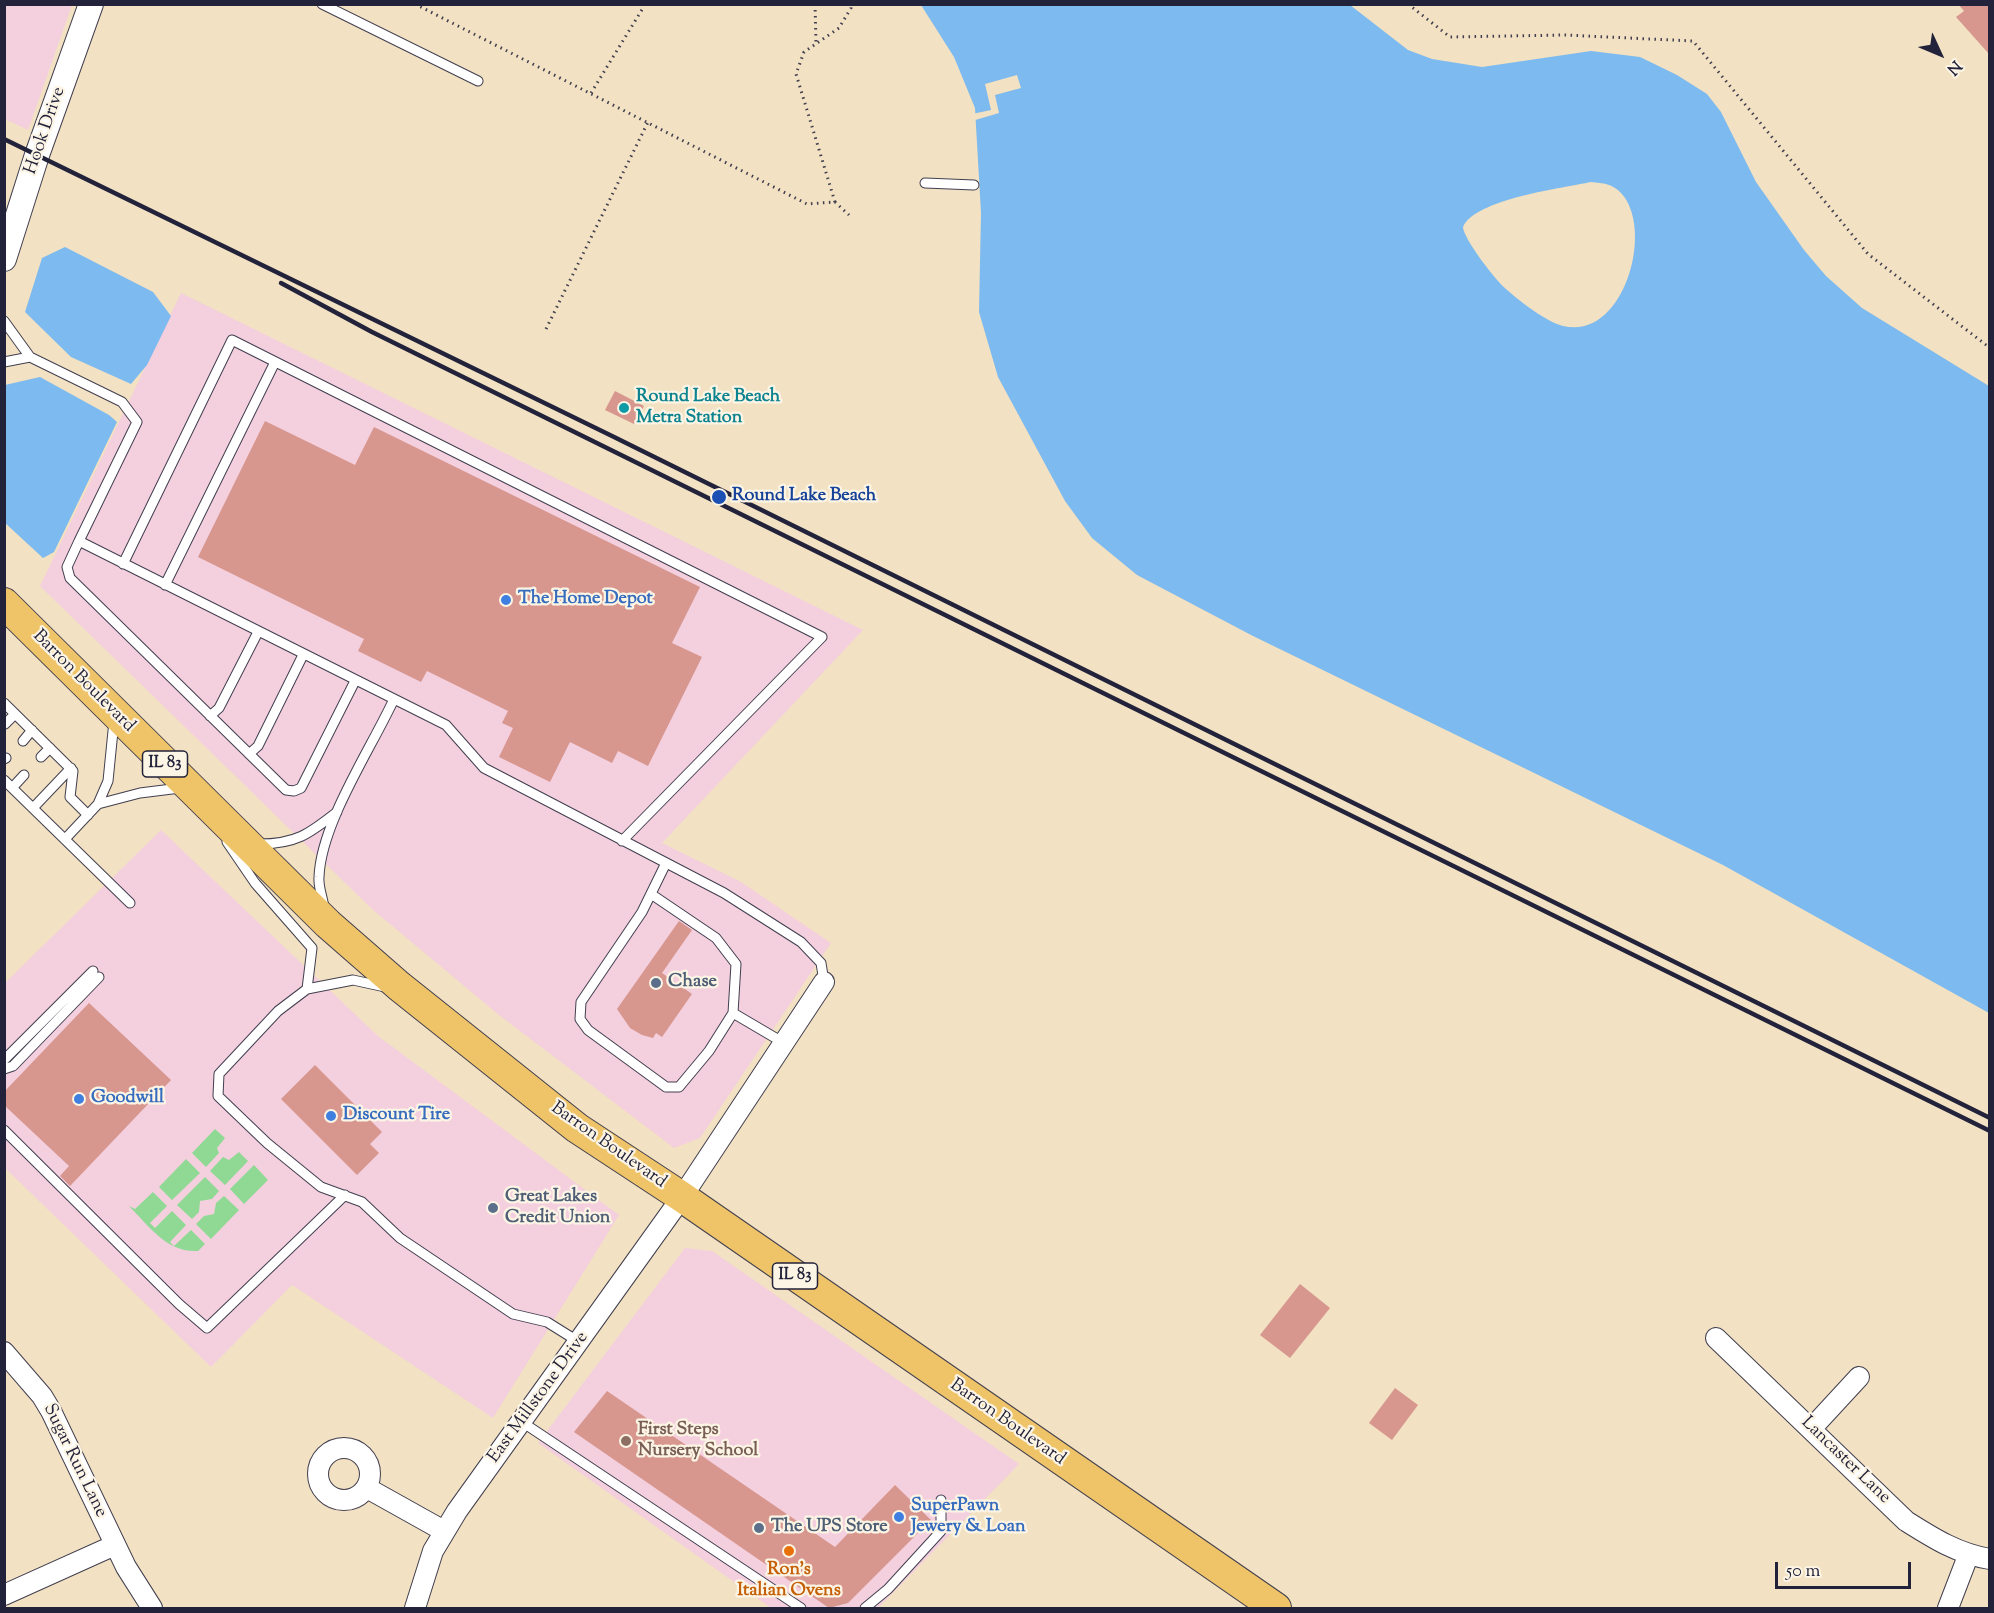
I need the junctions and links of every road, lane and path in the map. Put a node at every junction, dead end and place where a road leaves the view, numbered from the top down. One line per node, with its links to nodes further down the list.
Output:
1 (91, 4): 16 (street, Hook Drive)
2 (322, 4): 9 (lane)
3 (415, 4): 10 (path)
4 (642, 4): 10 (path)
5 (815, 4): 8 (path)
6 (850, 4): 8 (path)
7 (1408, 4): 19 (path)
8 (816, 43): 14 (path)
9 (478, 81)
10 (591, 93): 11 (path)
11 (648, 122): 14 (path); 18 (path)
12 (925, 183): 13 (lane)
13 (974, 185)
14 (836, 202): 15 (path)
15 (849, 215)
16 (4, 259)
17 (4, 321): 20 (lane)
18 (546, 329)
19 (1989, 348)
20 (30, 357): 21 (lane); 23 (lane)
21 (4, 362)
22 (275, 362): 24 (lane); 25 (lane); 53 (lane)
23 (79, 541): 24 (lane); 34 (lane)
24 (123, 564): 25 (lane)
25 (165, 585): 27 (lane)
26 (4, 603): 32 (main road, Barron Boulevard / IL 83)
27 (258, 632): 28 (lane); 34 (lane)
28 (303, 655): 29 (lane); 39 (lane)
29 (355, 681): 30 (lane); 39 (lane)
30 (394, 699): 48 (lane); 53 (lane)
31 (4, 703): 33 (lane)
32 (112, 711): 45 (main road, Barron Boulevard / IL 83); 46 (lane)
33 (15, 714): 35 (lane); 36 (lane)
34 (210, 716): 39 (lane)
35 (5, 724)
36 (32, 730): 37 (lane); 38 (lane)
37 (23, 741)
38 (50, 748): 40 (lane); 41 (lane)
39 (249, 754)
40 (41, 758)
41 (70, 768): 47 (lane); 49 (lane)
42 (24, 775): 44 (lane)
43 (4, 780): 44 (lane)
44 (12, 788): 47 (lane)
45 (190, 789): 46 (lane); 50 (lane); 52 (main road, Barron Boulevard / IL 83)
46 (98, 804): 49 (lane)
47 (33, 808): 51 (lane)
48 (337, 812): 52 (lane); 57 (lane)
49 (88, 815): 51 (lane)
50 (217, 828)
51 (66, 838): 56 (lane)
52 (234, 841): 57 (main road, Barron Boulevard / IL 83); 59 (lane)
53 (622, 841): 54 (lane)
54 (666, 863): 55 (lane); 58 (lane)
55 (651, 894): 61 (lane); 61 (lane)
56 (130, 903)
57 (328, 924): 60 (main road, Barron Boulevard / IL 83)
58 (824, 982): 62 (street, East Millstone Drive)
59 (307, 989): 60 (lane); 66 (lane)
60 (406, 992): 67 (main road, Barron Boulevard / IL 83)
61 (733, 1013): 62 (lane)
62 (783, 1043): 67 (street, East Millstone Drive)
63 (4, 1060): 64 (lane)
64 (4, 1069)
65 (4, 1130): 66 (lane)
66 (345, 1196): 69 (lane)
67 (682, 1197): 69 (street, East Millstone Drive); 85 (main road, Barron Boulevard / IL 83)
68 (1716, 1338): 73 (street, Lancaster Lane)
69 (579, 1342): 72 (street, East Millstone Drive)
70 (4, 1352): 77 (street, Sugar Run Lane)
71 (1859, 1377): 73 (street)
72 (522, 1422): 76 (street, East Millstone Drive); 83 (lane)
73 (1811, 1429): 78 (street, Lancaster Lane)
74 (367, 1488): 76 (street)
75 (941, 1500): 84 (lane)
76 (444, 1531): 82 (street, East Millstone Drive)
77 (115, 1545): 80 (street); 81 (street, Sugar Run Lane)
78 (1968, 1556): 79 (street, Lancaster Lane); 86 (street)
79 (1989, 1559)
80 (4, 1595)
81 (152, 1608)
82 (415, 1608)
83 (801, 1608)
84 (865, 1608)
85 (1276, 1608)
86 (1948, 1608)

